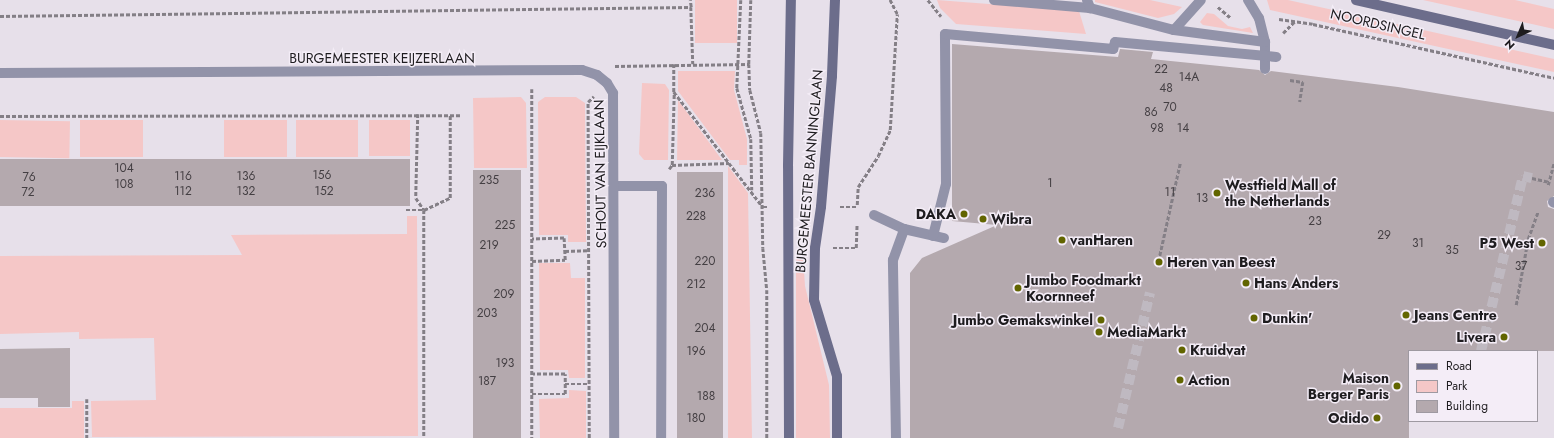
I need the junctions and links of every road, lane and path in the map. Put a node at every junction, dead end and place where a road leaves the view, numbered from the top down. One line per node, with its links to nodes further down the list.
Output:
1 (690, 0): 12 (path)
2 (741, 0): 22 (path)
3 (751, 0): 23 (path)
4 (791, 0): 75 (street, BURGEMEESTER BANNINGLAAN)
5 (835, 0): 76 (street, BURGEMEESTER BANNINGLAAN)
6 (890, 0): 50 (path)
7 (994, 0): 11 (street)
8 (1248, 0): 14 (street)
9 (1356, 0): 17 (street, NOORDSINGEL)
10 (1201, 1): 14 (path, NOORDSINGEL); 15 (street)
11 (1088, 4): 15 (street)
12 (690, 7): 13 (path); 21 (path)
13 (0, 16)
14 (1259, 18): 16 (street); 27 (path, NOORDSINGEL)
15 (1174, 30): 16 (street)
16 (1265, 42): 18 (street)
17 (1554, 45)
18 (1265, 56): 19 (street); 24 (street); 54 (street)
19 (1276, 57)
20 (674, 64): 21 (path); 29 (path); 30 (path)
21 (693, 64): 22 (path)
22 (738, 64): 23 (path); 45 (path)
23 (749, 64): 46 (path)
24 (1265, 69)
25 (532, 70): 26 (street, BURGEMEESTER KEIJZERLAAN); 29 (street, BURGEMEESTER KEIJZERLAAN); 56 (path)
26 (0, 73)
27 (1554, 78)
28 (1290, 80): 31 (path)
29 (607, 83): 42 (street, SCHOUT VAN EIJKLAAN); 58 (path, SCHOUT VAN EIJKLAAN)
30 (674, 92): 36 (path); 39 (path)
31 (1300, 102)
32 (418, 114): 33 (path); 35 (path); 48 (path)
33 (450, 114): 34 (path); 48 (path)
34 (462, 115)
35 (0, 116)
36 (729, 163): 39 (path); 45 (path)
37 (1180, 163): 61 (path)
38 (1554, 163): 41 (path)
39 (672, 165): 43 (path)
40 (1532, 178): 41 (path)
41 (1549, 182): 44 (path)
42 (615, 186): 43 (street); 72 (street, SCHOUT VAN EIJKLAAN)
43 (662, 186): 73 (street)
44 (1546, 189)
45 (752, 191): 46 (path)
46 (763, 207): 74 (path)
47 (406, 210): 48 (path)
48 (424, 210): 69 (path)
49 (1538, 211): 62 (path)
50 (857, 214)
51 (874, 215): 53 (street)
52 (857, 221): 57 (path)
53 (904, 230): 54 (street); 77 (street)
54 (933, 236): 55 (street)
55 (944, 238)
56 (532, 239): 59 (path); 60 (path)
57 (856, 248)
58 (588, 250): 59 (path); 65 (path, SCHOUT VAN EIJKLAAN)
59 (565, 251): 60 (path)
60 (532, 261): 63 (path)
61 (1157, 267)
62 (1516, 305)
63 (533, 374): 64 (path); 66 (path)
64 (565, 384): 65 (path); 66 (path)
65 (589, 384): 71 (path, SCHOUT VAN EIJKLAAN)
66 (532, 394): 70 (path)
67 (87, 399): 68 (path)
68 (87, 438)
69 (424, 438)
70 (532, 438)
71 (589, 438)
72 (614, 438)
73 (661, 438)
74 (767, 438)
75 (789, 438)
76 (838, 438)
77 (896, 438)

